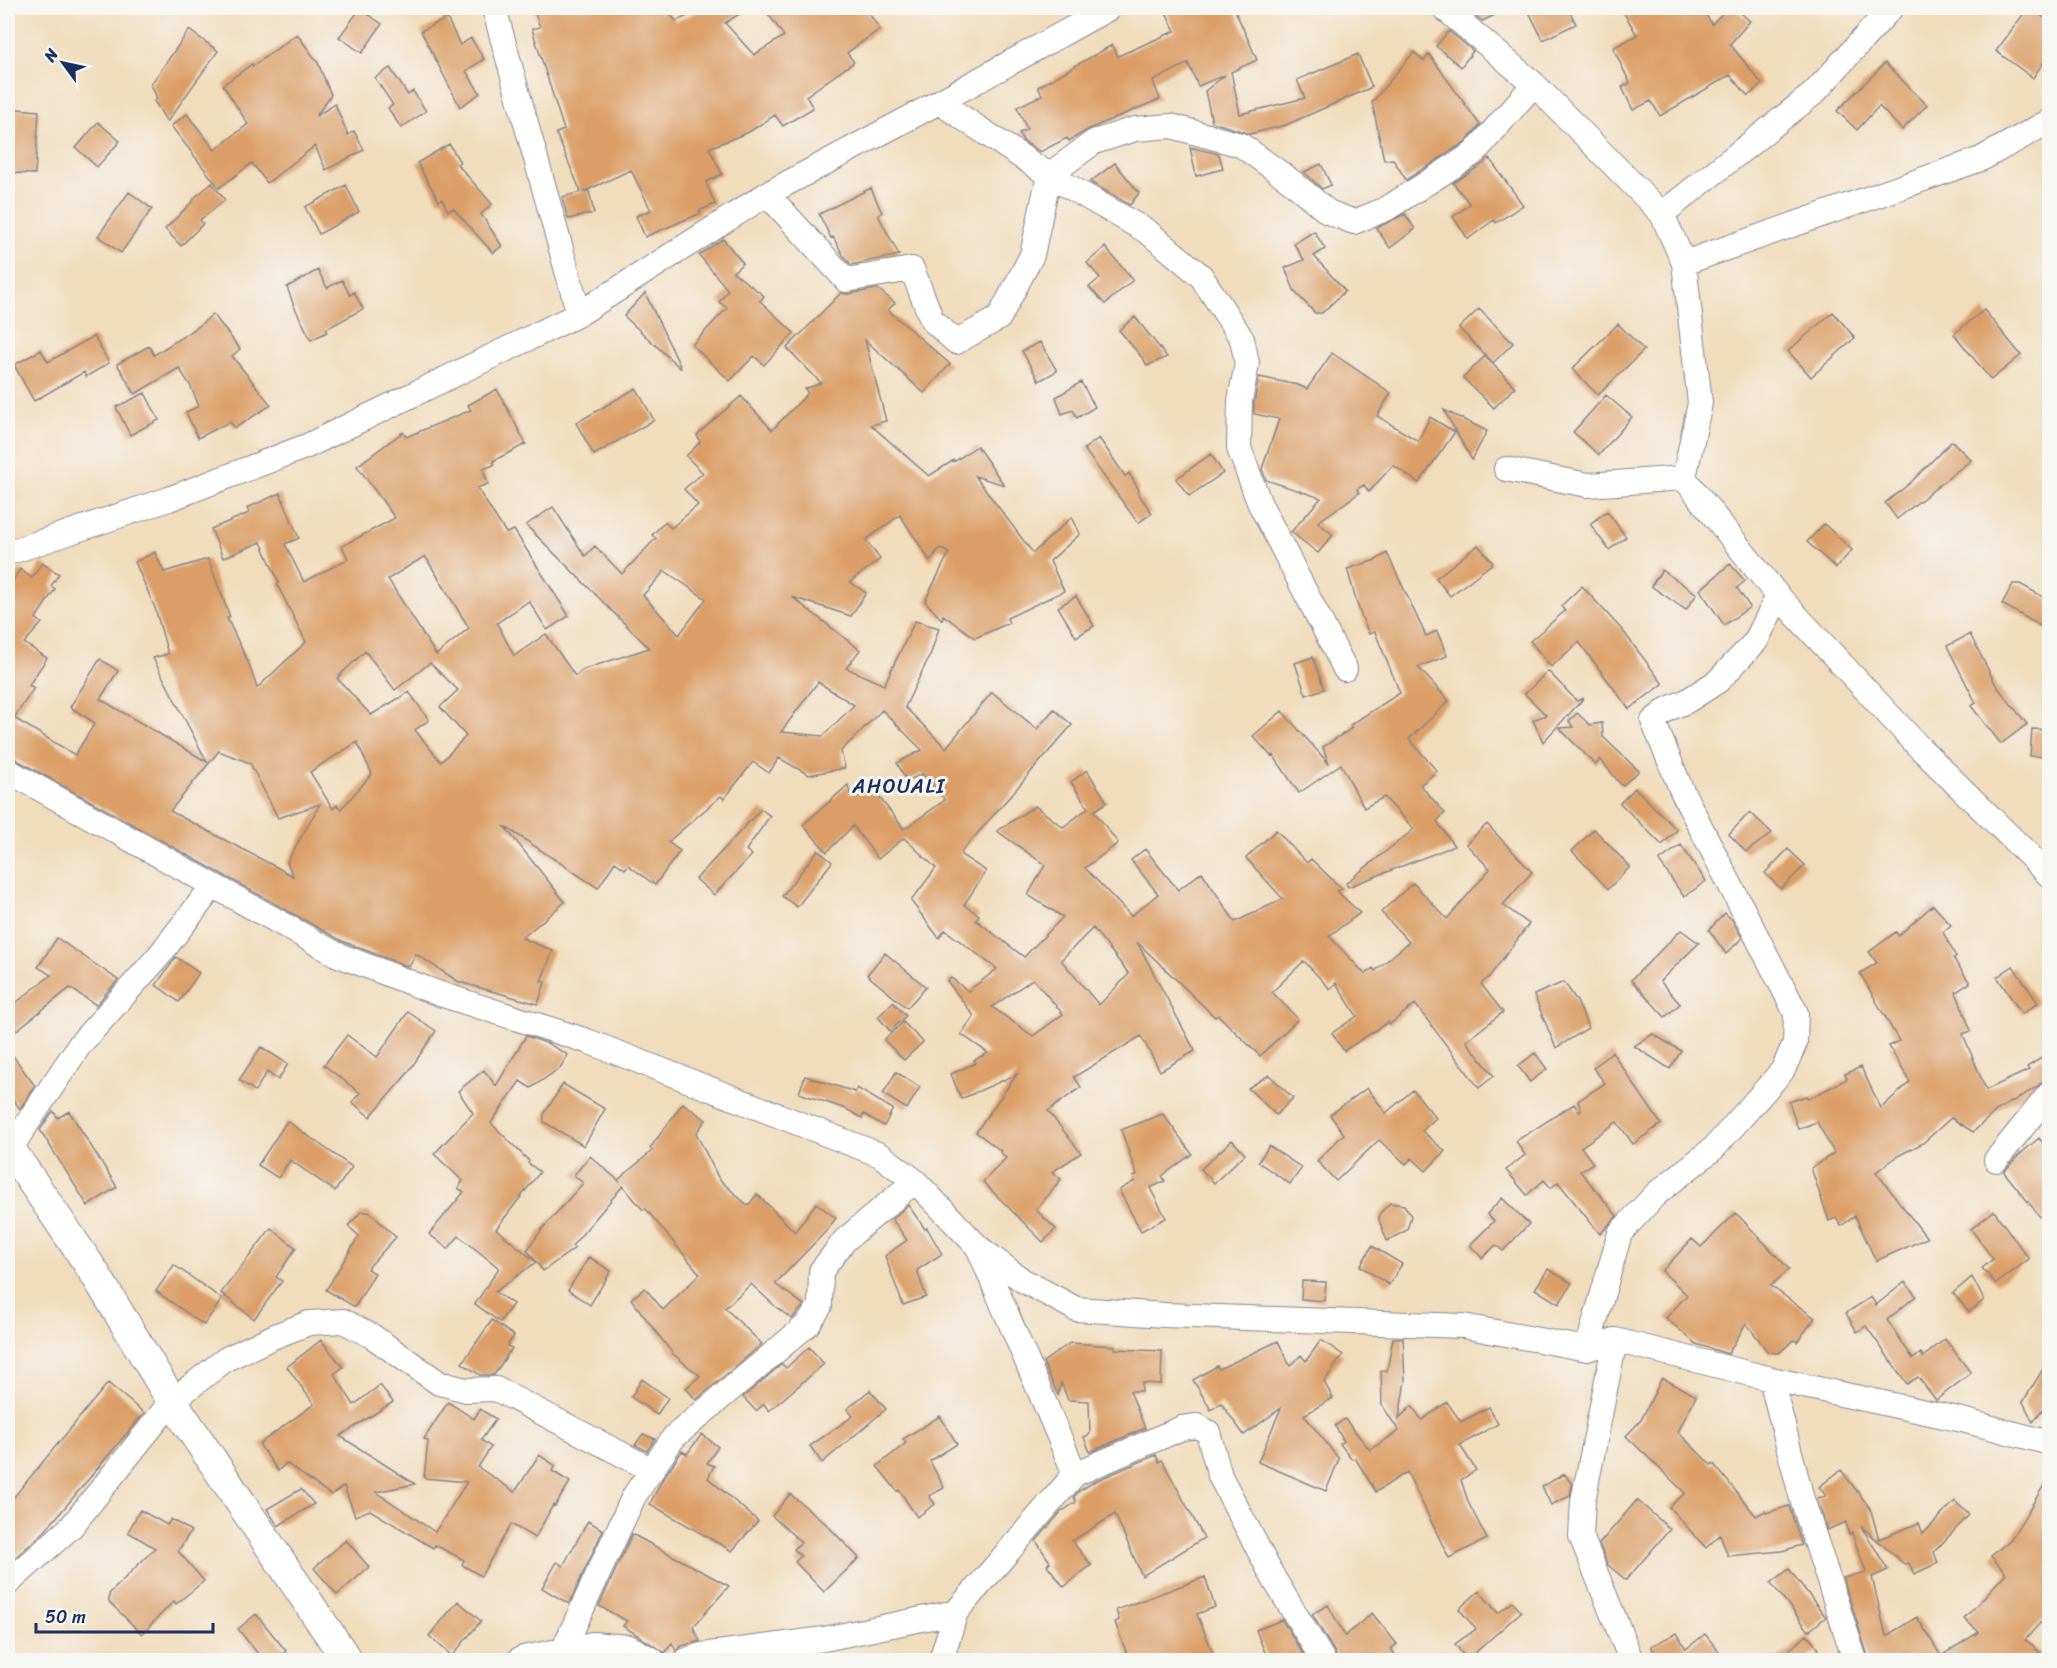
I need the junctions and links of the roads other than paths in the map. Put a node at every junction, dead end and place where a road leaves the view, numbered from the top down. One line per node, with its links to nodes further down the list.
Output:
1 (494, 8): 12 (street)
2 (1109, 8): 6 (street)
3 (1444, 8): 5 (street)
4 (1891, 8): 10 (street)
5 (1534, 84): 8 (street); 10 (street)
6 (939, 102): 8 (street); 9 (street)
7 (2049, 121): 11 (street)
8 (1049, 175): 9 (street); 17 (street)
9 (767, 194): 12 (street)
10 (1662, 214): 11 (street)
11 (1684, 263): 14 (street)
12 (579, 314): 15 (street)
13 (1506, 469): 14 (street)
14 (1684, 478): 16 (street)
15 (8, 553)
16 (1778, 596): 19 (street); 27 (street)
17 (1345, 669)
18 (8, 771): 20 (street)
19 (2049, 876)
20 (213, 886): 22 (street); 24 (street)
21 (2049, 1093): 23 (street)
22 (8, 1149): 29 (main road)
23 (1996, 1160)
24 (915, 1181): 25 (street); 31 (street)
25 (978, 1247): 27 (street); 32 (street)
26 (1615, 1340): 27 (street); 28 (street); 42 (street)
27 (1587, 1349)
28 (1771, 1379): 30 (street); 43 (street)
29 (172, 1401): 31 (street); 33 (street); 36 (main road)
30 (2049, 1443)
31 (652, 1470): 35 (street)
32 (1075, 1474): 34 (street); 41 (street)
33 (8, 1582)
34 (956, 1612): 39 (street); 40 (street)
35 (563, 1650): 37 (street); 38 (street)
36 (347, 1660)
37 (519, 1660)
38 (653, 1660)
39 (687, 1660)
40 (941, 1660)
41 (1323, 1660)
42 (1631, 1660)
43 (1855, 1660)

